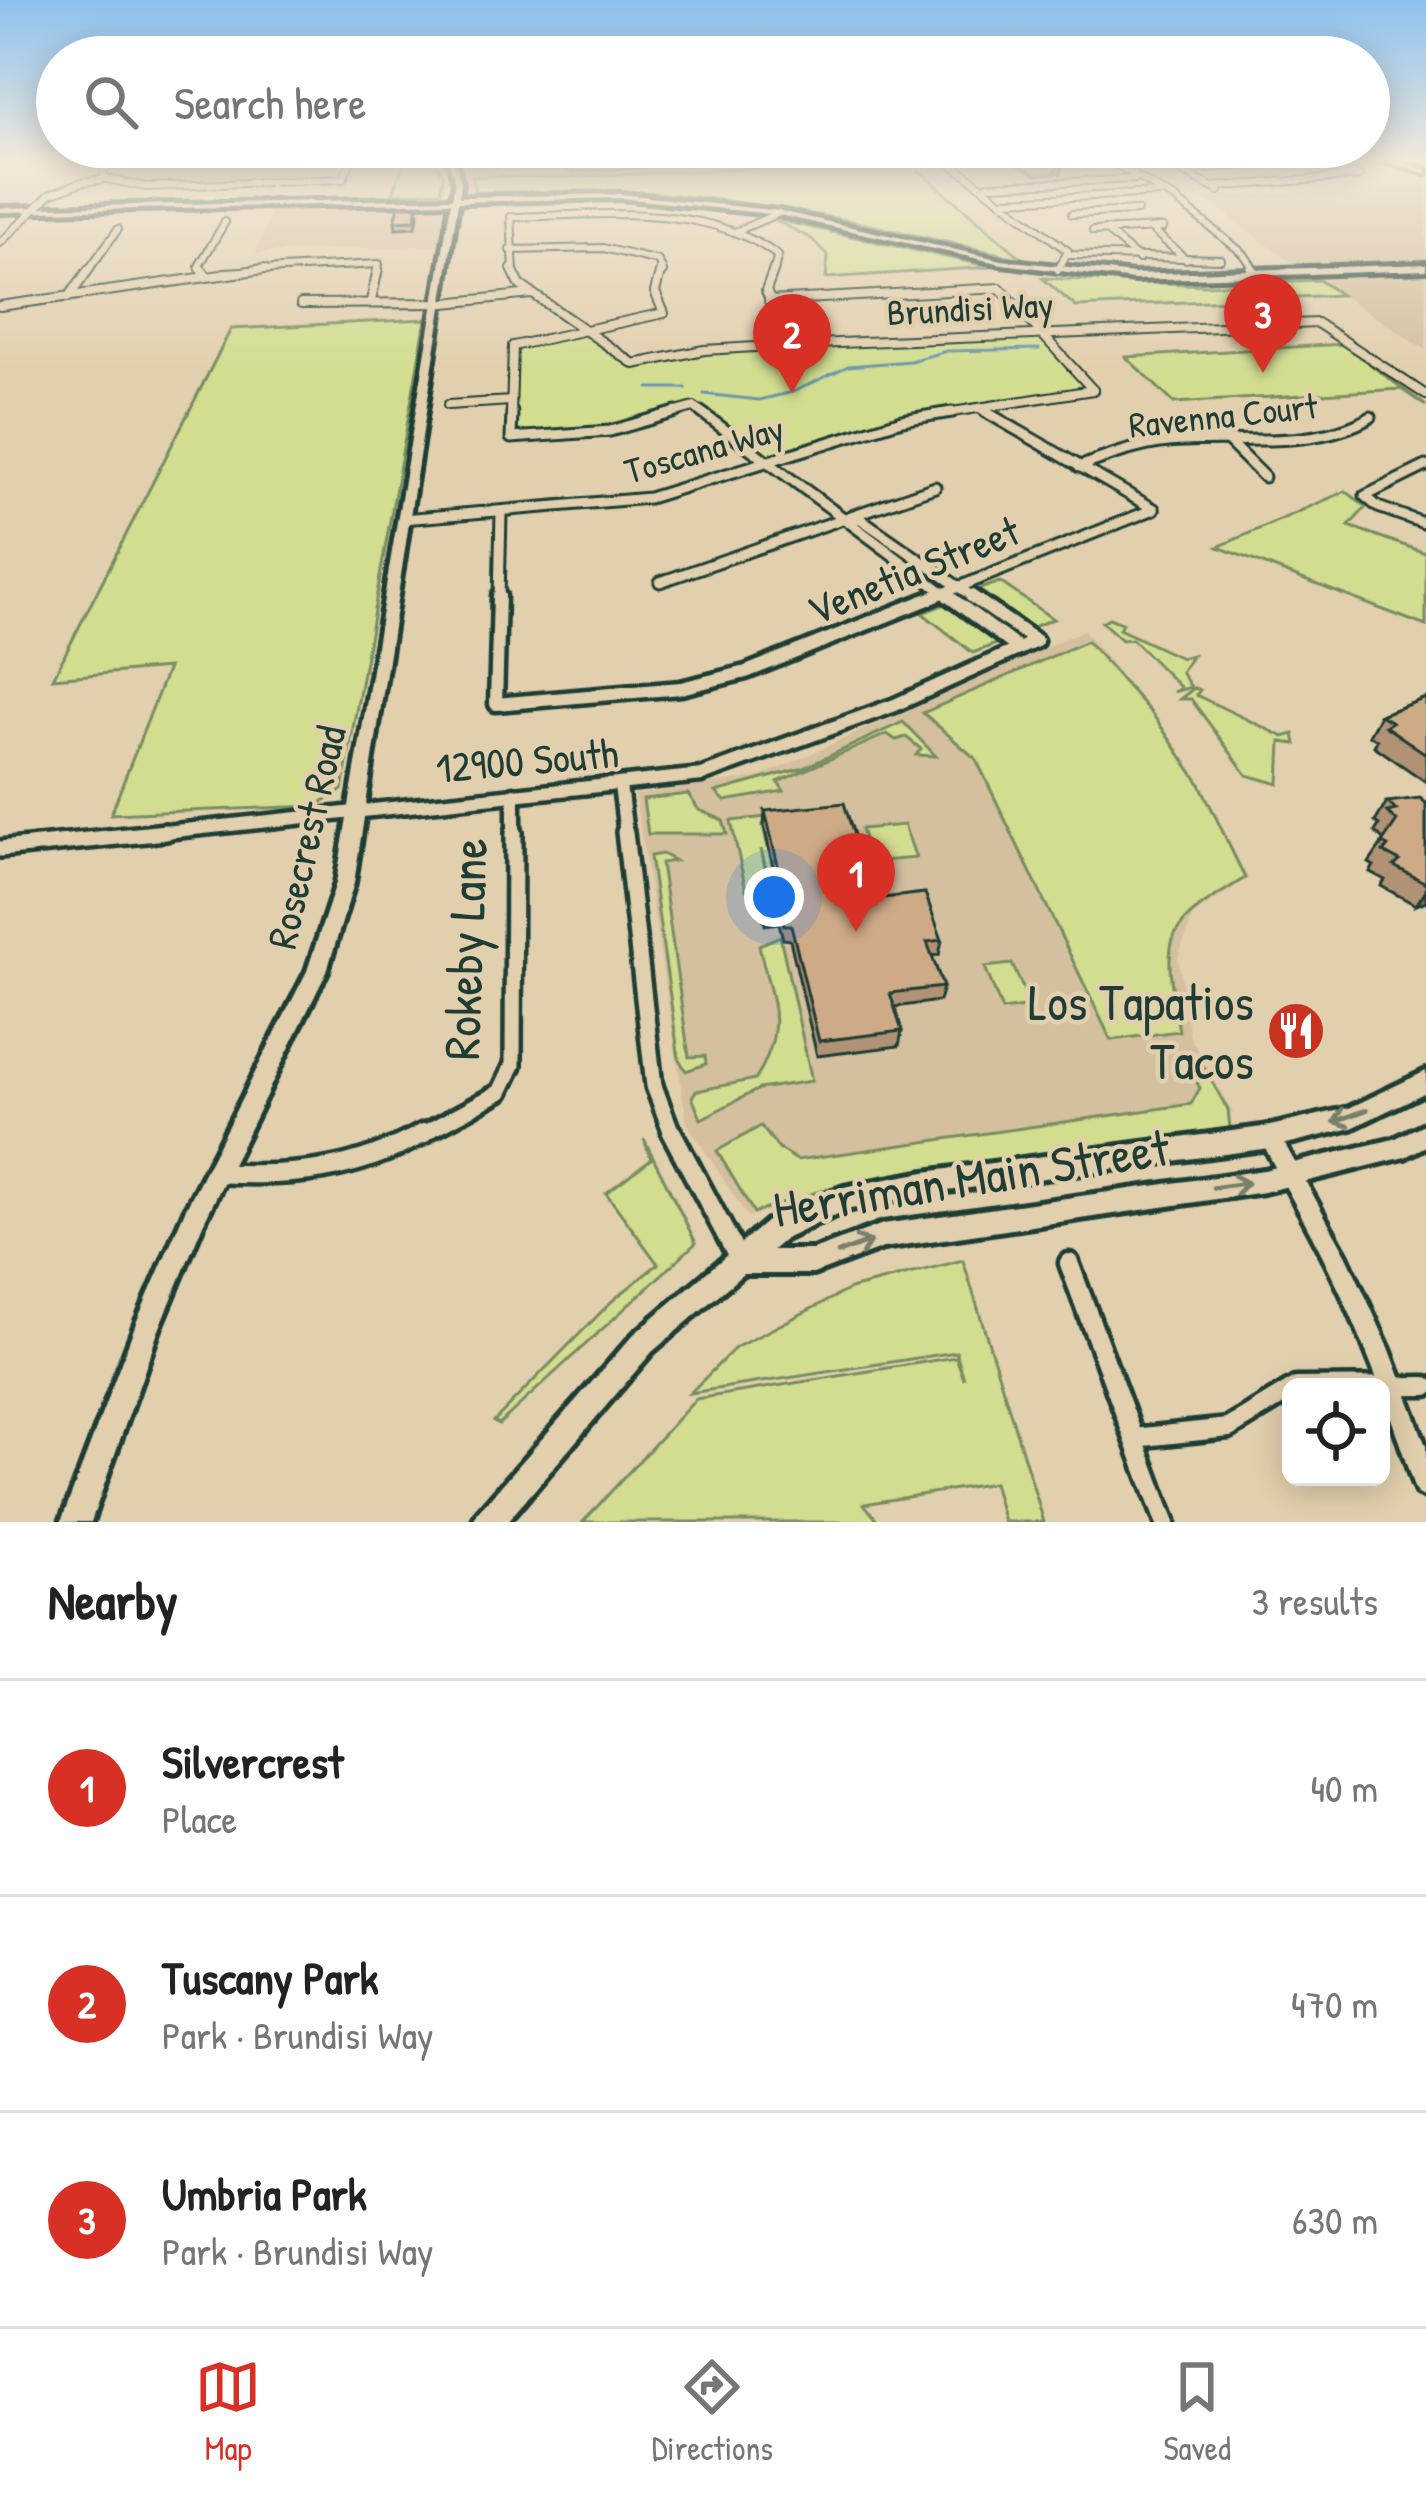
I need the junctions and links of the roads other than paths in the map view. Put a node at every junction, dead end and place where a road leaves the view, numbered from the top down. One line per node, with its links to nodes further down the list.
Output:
1 (118, 229): 25 (street)
2 (220, 229): 22 (street)
3 (450, 229): 30 (main road, Rosecrest Road)
4 (511, 229): 15 (street, Brundisi Way)
5 (722, 229): 13 (street, Brundisi Way)
6 (741, 229): 13 (street)
7 (861, 229): 21 (main road)
8 (1040, 229): 16 (street)
9 (1127, 229): 12 (street)
10 (1151, 229): 19 (street)
11 (1211, 229): 23 (street)
12 (1105, 230): 14 (street); 18 (street)
13 (737, 231): 27 (street)
14 (1093, 231)
15 (511, 250): 24 (street, Brundisi Way); 32 (street)
16 (1070, 255): 18 (street); 21 (street)
17 (1221, 259): 19 (street)
18 (1139, 260): 19 (street)
19 (1187, 260)
20 (1426, 267): 23 (main road)
21 (1058, 270): 23 (main road)
22 (206, 274): 25 (street); 26 (street)
23 (1261, 275)
24 (532, 293): 30 (street); 32 (street, Brundisi Way)
25 (69, 297): 29 (street)
26 (371, 301): 28 (street); 30 (street)
27 (769, 301): 31 (street, Toscana Way); 33 (street)
28 (301, 304)
29 (0, 305)
30 (436, 306): 49 (main road, Rosecrest Road)
31 (1037, 330): 33 (street, Brundisi Way); 34 (street, Brundisi Way); 37 (street, Toscana Way)
32 (584, 331): 33 (street, Brundisi Way); 35 (street)
33 (791, 345)
34 (1426, 395)
35 (511, 401): 36 (street); 40 (street)
36 (448, 405)
37 (982, 409): 40 (street, Toscana Way); 42 (street, Venetia Street)
38 (1371, 417): 39 (street, Ravenna Court)
39 (1226, 439): 42 (street, Ravenna Court); 44 (street)
40 (768, 460): 47 (street, Toscana Way); 48 (street)
41 (1426, 466): 43 (street)
42 (1078, 467): 52 (street, Venetia Street)
43 (1414, 471): 45 (street); 50 (street)
44 (1264, 477)
45 (1426, 477)
46 (935, 488): 48 (street)
47 (501, 513): 49 (street, Toscana Way); 53 (street, Venetia Street)
48 (848, 516): 51 (street); 52 (street); 53 (street)
49 (403, 519): 57 (main road, Rosecrest Road)
50 (1426, 524)
51 (660, 582)
52 (958, 587): 53 (street, Venetia Street); 54 (street, 12900 South)
53 (943, 593): 54 (street)
54 (1019, 649): 55 (street, 12900 South)
55 (620, 785): 56 (street, 12900 South); 64 (street)
56 (514, 794): 57 (street, 12900 South); 62 (street, Rokeby Lane)
57 (360, 809): 58 (street, 12900 South); 62 (main road, Rosecrest Road)
58 (0, 848)
59 (1426, 1081): 61 (main road, Herriman Main Street, one-way to 61)
60 (1426, 1134): 63 (main road, Herriman Main Street)
61 (1270, 1137): 63 (street); 64 (main road, Herriman Main Street)
62 (216, 1173): 72 (main road, Rosecrest Road)
63 (1293, 1176): 64 (main road, Herriman Main Street, one-way to 63); 67 (street)
64 (740, 1262): 73 (main road)
65 (1069, 1263): 70 (street)
66 (1390, 1385): 67 (street)
67 (1395, 1385): 68 (street); 71 (street)
68 (1426, 1386)
69 (1282, 1395): 70 (street)
70 (1134, 1438): 74 (street)
71 (1426, 1485)
72 (76, 1522)
73 (488, 1522)
74 (1166, 1522)

